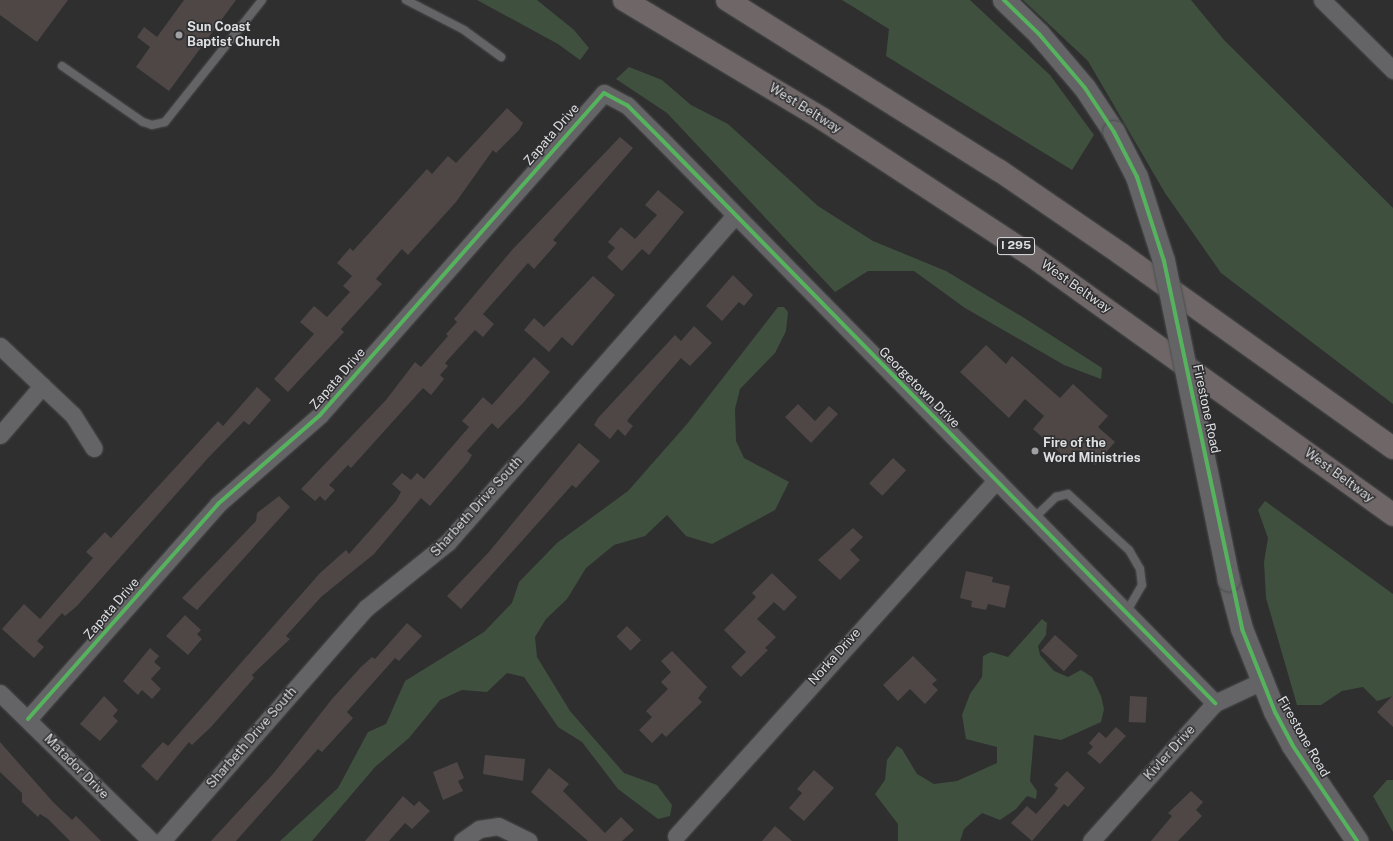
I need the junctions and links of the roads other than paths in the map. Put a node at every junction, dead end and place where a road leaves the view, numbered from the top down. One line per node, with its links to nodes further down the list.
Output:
1 (262, 0): 8 (lane)
2 (406, 0): 7 (lane)
3 (624, 0): 18 (highway, West Beltway / I 295)
4 (726, 0): 16 (highway)
5 (1004, 0): 21 (street, Firestone Road, bridge)
6 (1322, 0): 9 (street)
7 (501, 57)
8 (62, 66)
9 (1393, 70)
10 (604, 93): 11 (street, Georgetown Drive); 24 (street, Zapata Drive)
11 (734, 216): 17 (street, Georgetown Drive); 27 (street, Sharbeth Drive South)
12 (0, 346): 13 (street)
13 (42, 386): 14 (street); 15 (street)
14 (0, 435)
15 (94, 448)
16 (1393, 448)
17 (996, 480): 19 (street, Georgetown Drive); 25 (street, Norka Drive)
18 (1393, 515)
19 (1033, 518): 20 (street, Georgetown Drive); 20 (lane)
20 (1125, 614): 23 (street, Georgetown Drive)
21 (1262, 681): 23 (street, Kivler Drive); 31 (street, Firestone Road)
22 (0, 693): 24 (street, Matador Drive)
23 (1215, 703): 30 (street, Kivler Drive)
24 (28, 720): 26 (street, Matador Drive)
25 (676, 836)
26 (151, 841)
27 (162, 841)
28 (462, 841): 29 (street)
29 (529, 841)
30 (1091, 841)
31 (1357, 841)

